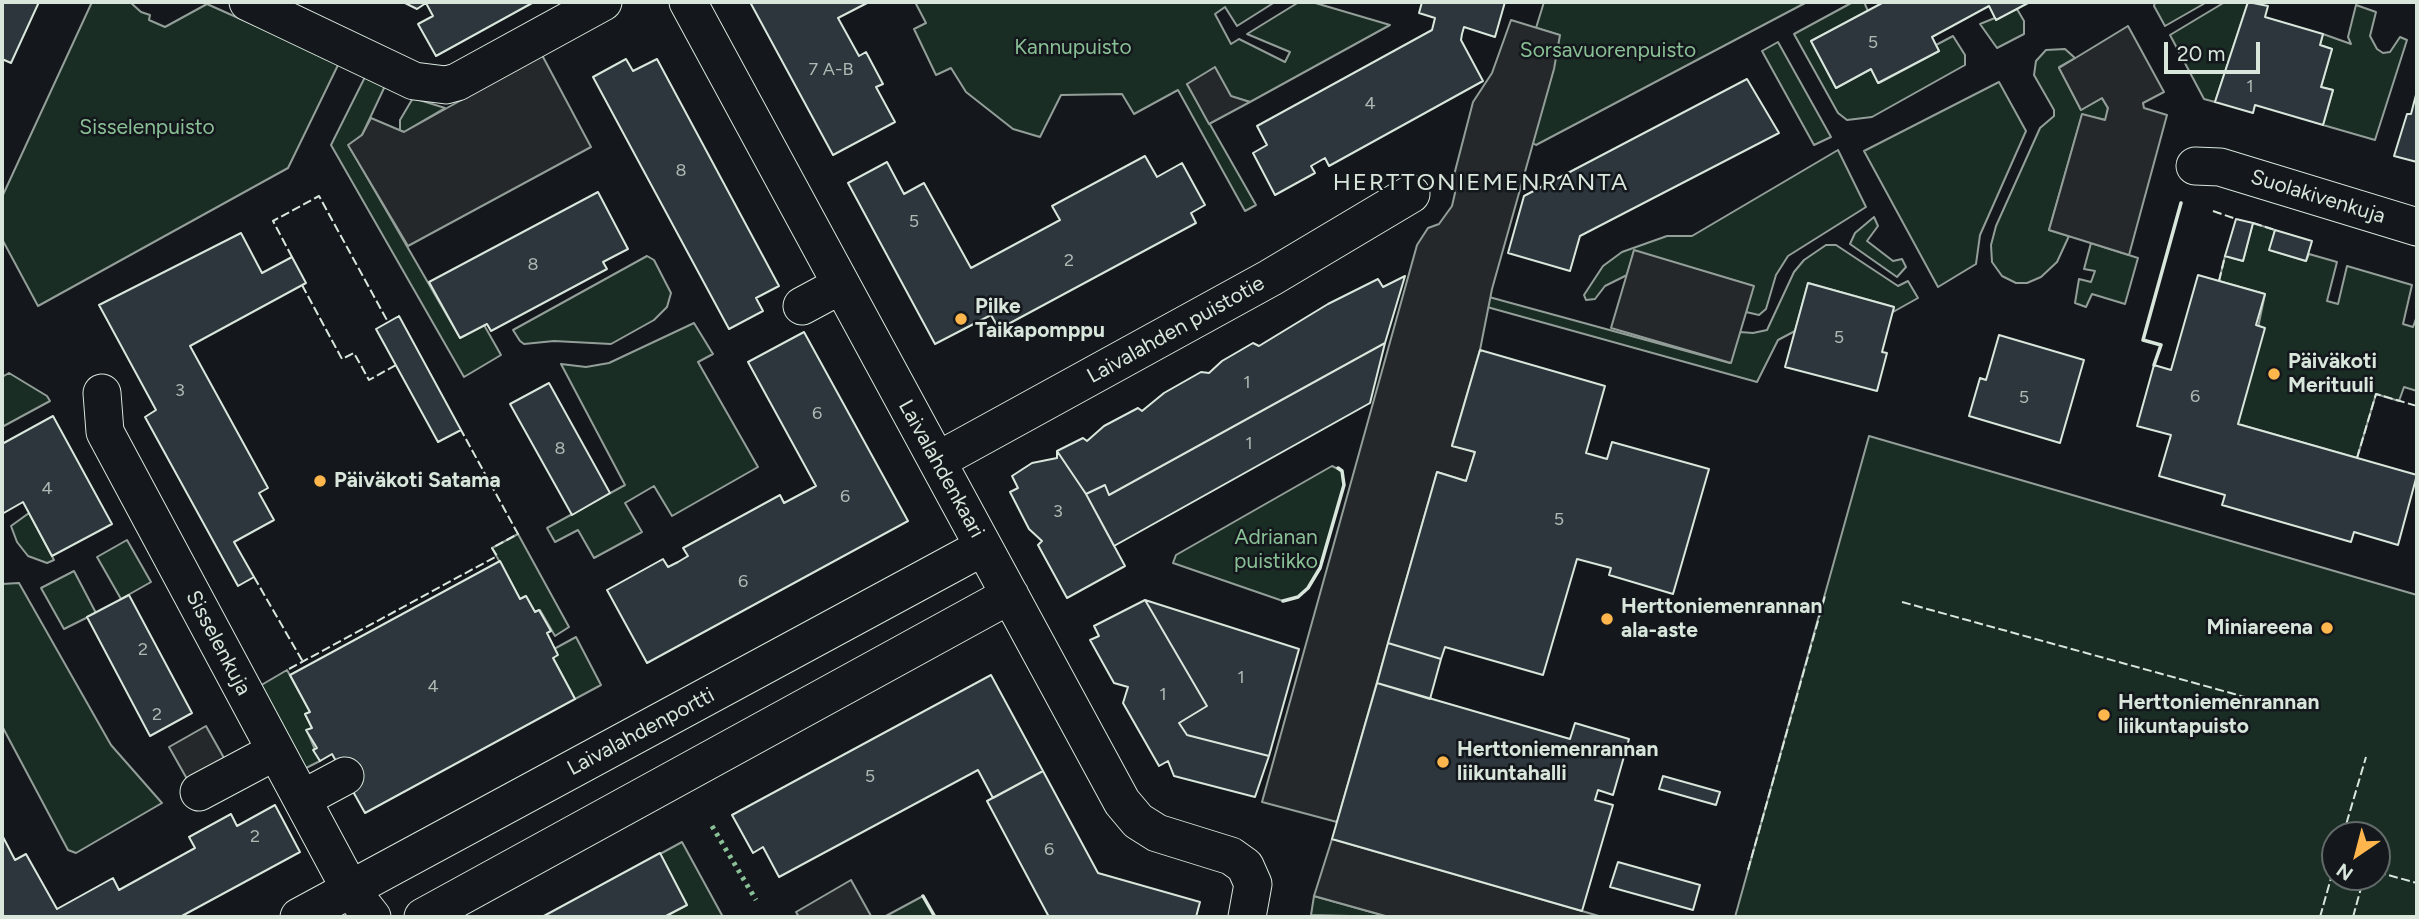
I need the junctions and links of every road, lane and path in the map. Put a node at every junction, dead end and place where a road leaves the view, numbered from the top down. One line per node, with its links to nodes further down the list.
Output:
1 (248, 2): 2 (street)
2 (603, 2)
3 (688, 2): 7 (street, Laivalahdenkaari)
4 (2207, 166): 6 (street, Suolakivenkuja)
5 (1411, 194): 10 (street, Laivalahden puistotie)
6 (2417, 227)
7 (841, 285): 8 (street); 10 (street, Laivalahdenkaari)
8 (802, 306)
9 (102, 393): 13 (street, Sisselenkuja)
10 (937, 461): 11 (street, Laivalahdenkaari)
11 (983, 547): 12 (street, Laivalahdenkaari); 17 (street, Laivalahdenportti)
12 (1010, 595): 19 (street); 20 (street, Laivalahdenkaari)
13 (276, 751): 15 (street); 16 (street, Sisselenkuja)
14 (345, 776): 16 (street)
15 (199, 792)
16 (302, 799): 17 (street, Sisselenkuja)
17 (361, 903): 18 (street, Laivalahdenportti)
18 (299, 917)
19 (423, 917)
20 (1247, 917)

